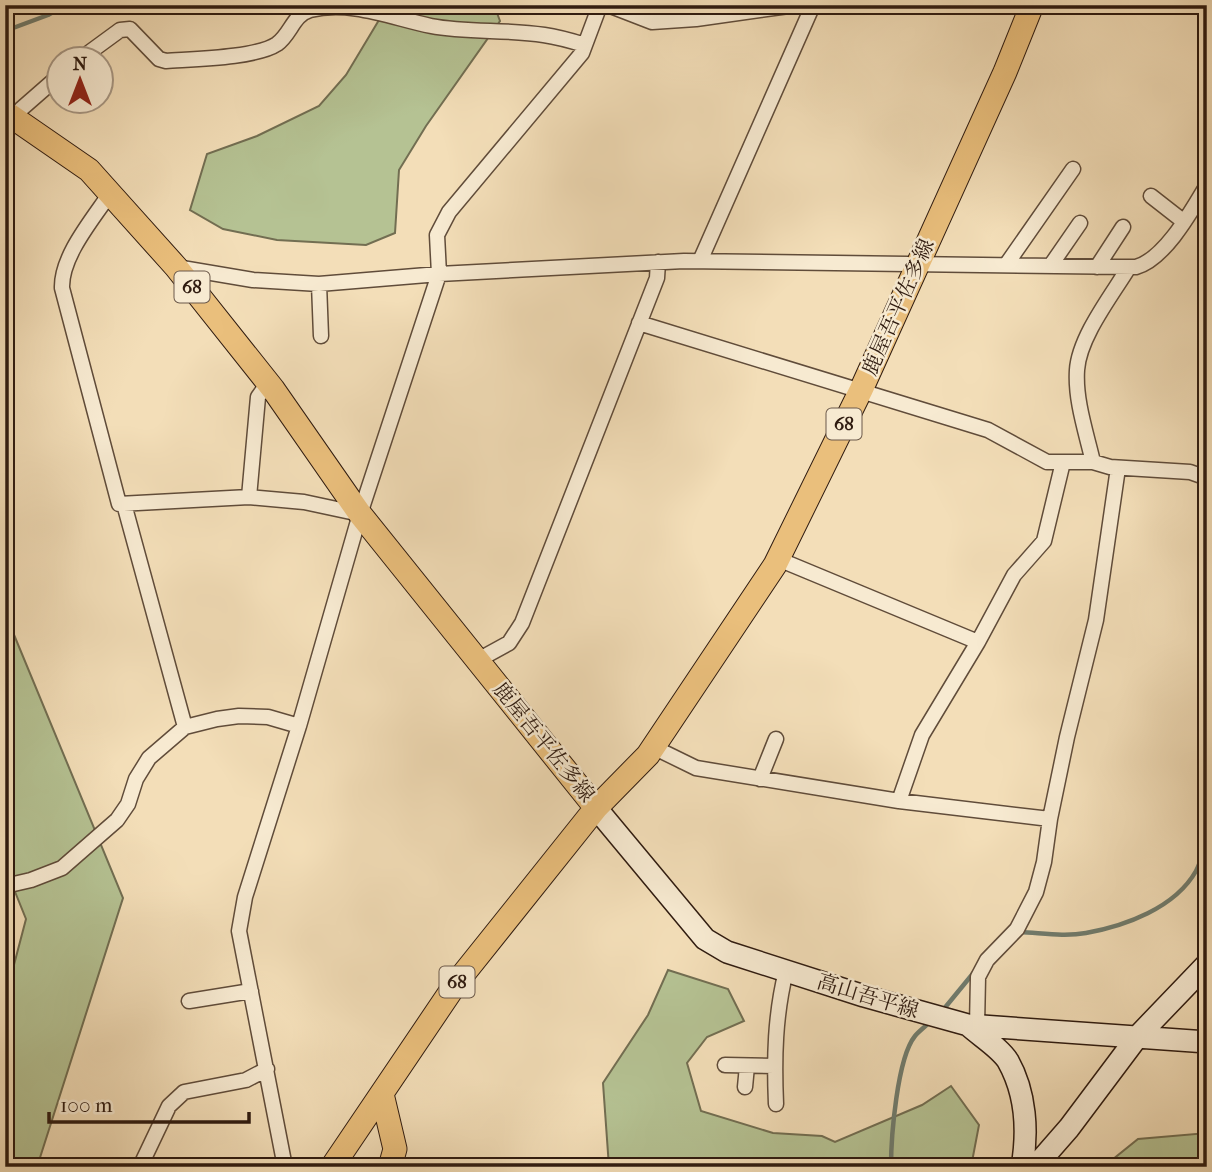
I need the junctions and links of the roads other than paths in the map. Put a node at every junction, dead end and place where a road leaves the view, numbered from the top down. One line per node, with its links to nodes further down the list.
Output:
1 (15, 5): 7 (street)
2 (600, 5): 8 (street)
3 (608, 5): 4 (street)
4 (796, 5)
5 (813, 5): 19 (street)
6 (1032, 5): 21 (main road, 鹿屋吾平佐多線 / 68)
7 (5, 7)
8 (585, 45): 9 (street); 27 (street)
9 (98, 46)
10 (46, 86): 11 (street)
11 (9, 114): 14 (main road, 鹿屋吾平佐多線 / 68)
12 (1073, 169): 22 (street)
13 (1207, 185): 16 (street)
14 (111, 192): 24 (main road, 鹿屋吾平佐多線 / 68); 38 (street)
15 (1151, 196): 16 (street)
16 (1183, 222): 26 (street)
17 (1080, 223): 23 (street)
18 (1123, 227): 25 (street)
19 (700, 261): 20 (street); 21 (street)
20 (658, 262): 27 (street); 29 (street)
21 (917, 263): 22 (street); 32 (main road, 鹿屋吾平佐多線 / 68)
22 (1006, 265): 23 (street)
23 (1051, 265): 25 (street)
24 (176, 267): 28 (street); 31 (main road, 鹿屋吾平佐多線 / 68)
25 (1097, 267): 26 (street)
26 (1129, 267): 34 (street)
27 (439, 274): 28 (street); 39 (street)
28 (319, 284): 30 (street)
29 (639, 323): 32 (street); 42 (street)
30 (321, 336)
31 (268, 383): 37 (street); 39 (main road, 鹿屋吾平佐多線 / 68)
32 (861, 390): 33 (street); 40 (main road, 鹿屋吾平佐多線 / 68)
33 (1063, 462): 34 (street); 41 (street)
34 (1093, 462): 35 (street)
35 (1118, 468): 36 (street); 50 (street)
36 (1207, 478)
37 (249, 497): 38 (street); 39 (street)
38 (124, 504): 44 (street)
39 (360, 514): 42 (main road, 鹿屋吾平佐多線 / 68); 43 (street)
40 (778, 559): 41 (street); 46 (main road, 鹿屋吾平佐多線 / 68)
41 (978, 642): 48 (street)
42 (478, 660): 49 (main road, 鹿屋吾平佐多線 / 68)
43 (299, 726): 44 (street); 54 (street)
44 (186, 727): 51 (street)
45 (776, 740): 47 (street)
46 (653, 747): 47 (street); 49 (main road, 鹿屋吾平佐多線 / 68)
47 (760, 779): 48 (street)
48 (900, 802): 50 (street)
49 (596, 808): 53 (main road, 高山吾平線); 64 (main road, 68)
50 (1050, 818): 56 (street)
51 (5, 886)
52 (1207, 964): 57 (main road)
53 (786, 971): 56 (main road, 高山吾平線); 61 (street)
54 (251, 991): 55 (street); 62 (street)
55 (189, 1001)
56 (972, 1025): 57 (main road, 高山吾平線); 70 (main road)
57 (1138, 1036): 58 (main road, 高山吾平線); 71 (main road)
58 (1207, 1042)
59 (725, 1065): 60 (street)
60 (747, 1066): 61 (street); 63 (street)
61 (774, 1066): 65 (street)
62 (267, 1069): 66 (street); 67 (street)
63 (745, 1087)
64 (382, 1094): 68 (main road, 68); 69 (main road)
65 (776, 1104)
66 (141, 1167)
67 (285, 1167)
68 (332, 1167)
69 (390, 1167)
70 (1022, 1167)
71 (1035, 1167)

